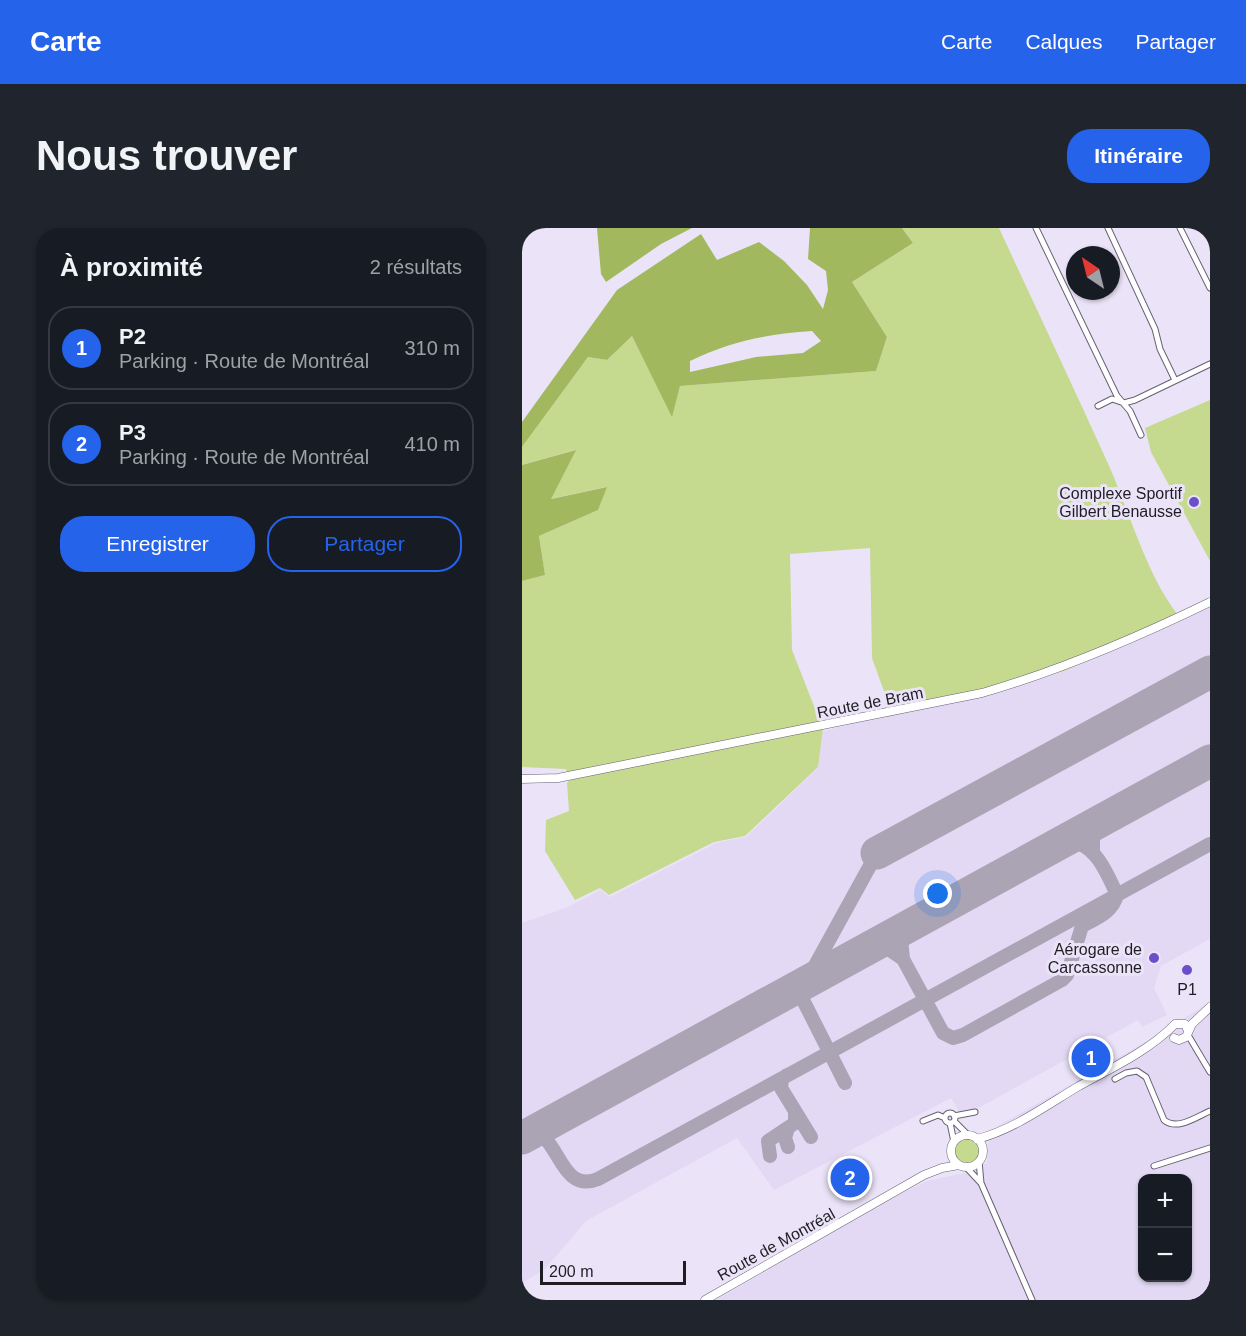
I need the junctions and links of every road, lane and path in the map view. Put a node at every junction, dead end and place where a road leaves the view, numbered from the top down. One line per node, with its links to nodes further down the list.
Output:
1 (1038, 228): 4 (street); 8 (street)
2 (1108, 228): 7 (street)
3 (1180, 228): 5 (street)
4 (1030, 233)
5 (1210, 288)
6 (1210, 364): 7 (street)
7 (1175, 380): 8 (street)
8 (1124, 403): 9 (street); 10 (street)
9 (1098, 406)
10 (1142, 435)
11 (1210, 602): 12 (main road, Route de Bram)
12 (522, 779)
13 (1210, 1007): 14 (main road); 15 (main road)
14 (1182, 1023): 15 (main road); 15 (main road)
15 (1180, 1035): 16 (street); 22 (main road)
16 (1210, 1072)
17 (1115, 1079): 18 (street)
18 (1210, 1111)
19 (975, 1112): 20 (street)
20 (953, 1120): 21 (street); 23 (street); 24 (street)
21 (923, 1121)
22 (1003, 1130): 23 (main road); 26 (main road)
23 (973, 1138): 24 (main road); 26 (main road)
24 (954, 1142): 27 (main road)
25 (1210, 1148): 30 (street)
26 (982, 1149): 28 (main road)
27 (951, 1151): 29 (main road); 31 (main road, Route de Montréal)
28 (979, 1161): 29 (main road); 32 (street)
29 (963, 1166): 31 (main road, Route de Montréal); 32 (street)
30 (1154, 1166)
31 (924, 1175): 33 (main road, Route de Montréal)
32 (981, 1183): 34 (street)
33 (705, 1300)
34 (1032, 1300)

